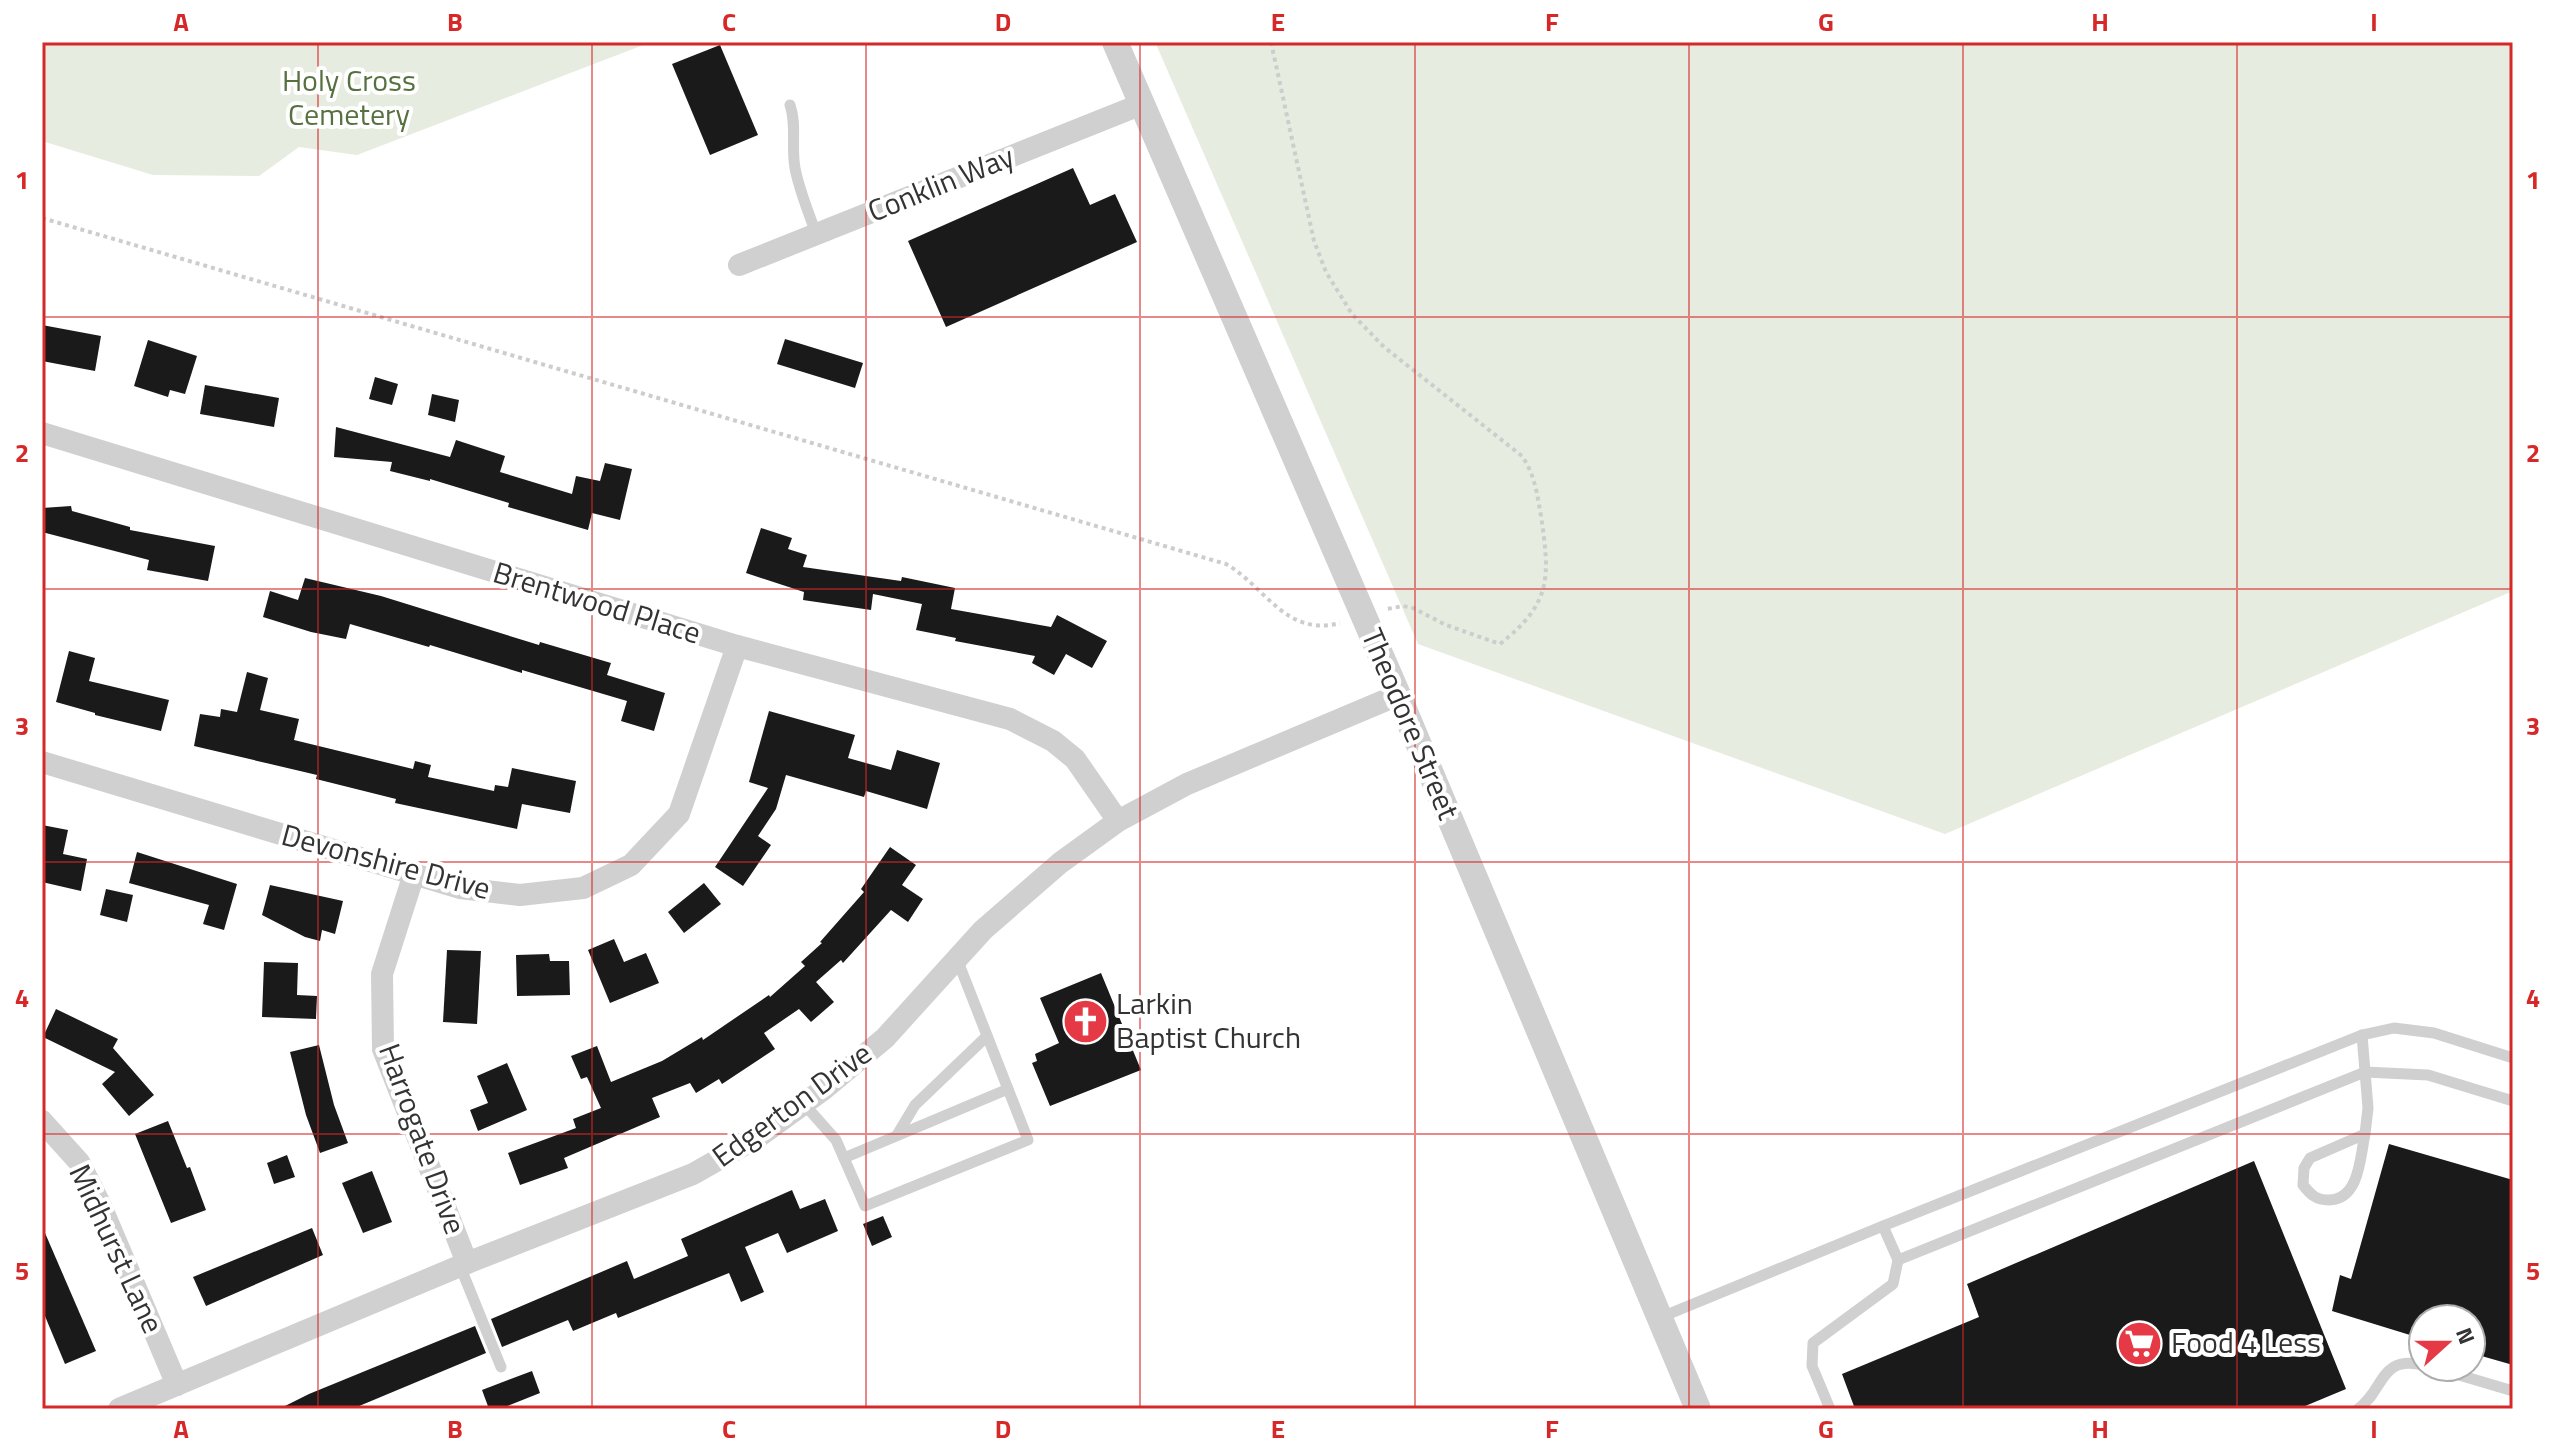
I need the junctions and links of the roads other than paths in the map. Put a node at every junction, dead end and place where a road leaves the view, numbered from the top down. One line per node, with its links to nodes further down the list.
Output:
1 (1115, 42): 2 (street, Theodore Street)
2 (1142, 104): 4 (street, Conklin Way); 8 (street, Theodore Street)
3 (790, 105): 4 (lane)
4 (816, 234): 5 (street, Conklin Way)
5 (739, 265)
6 (42, 433): 7 (street, Brentwood Place)
7 (737, 646): 10 (street, Brentwood Place); 11 (street, Devonshire Drive)
8 (1398, 695): 10 (street, Edgerton Drive); 27 (street, Theodore Street)
9 (42, 762): 11 (street, Devonshire Drive)
10 (1118, 821): 12 (street, Edgerton Drive)
11 (414, 874): 26 (street, Harrogate Drive)
12 (957, 959): 14 (lane); 19 (street, Edgerton Drive)
13 (2362, 1035): 15 (lane); 16 (lane); 24 (lane)
14 (987, 1036): 17 (lane); 22 (lane)
15 (2513, 1058)
16 (2365, 1072): 18 (lane); 21 (lane); 25 (lane)
17 (1008, 1089): 22 (lane); 23 (lane)
18 (2513, 1101)
19 (804, 1104): 23 (lane); 26 (street, Edgerton Drive)
20 (42, 1121): 31 (street, Midhurst Lane)
21 (2365, 1134): 21 (lane)
22 (897, 1135): 23 (lane)
23 (844, 1158)
24 (1883, 1226): 25 (lane); 27 (lane)
25 (1898, 1260): 35 (lane)
26 (464, 1265): 29 (lane); 31 (street, Edgerton Drive)
27 (1659, 1318): 34 (street, Theodore Street)
28 (2407, 1362): 36 (lane)
29 (501, 1367)
30 (2486, 1383): 32 (lane)
31 (177, 1385): 33 (street, Edgerton Drive)
32 (2513, 1391)
33 (119, 1409)
34 (1698, 1409)
35 (1830, 1409)
36 (2358, 1409)

